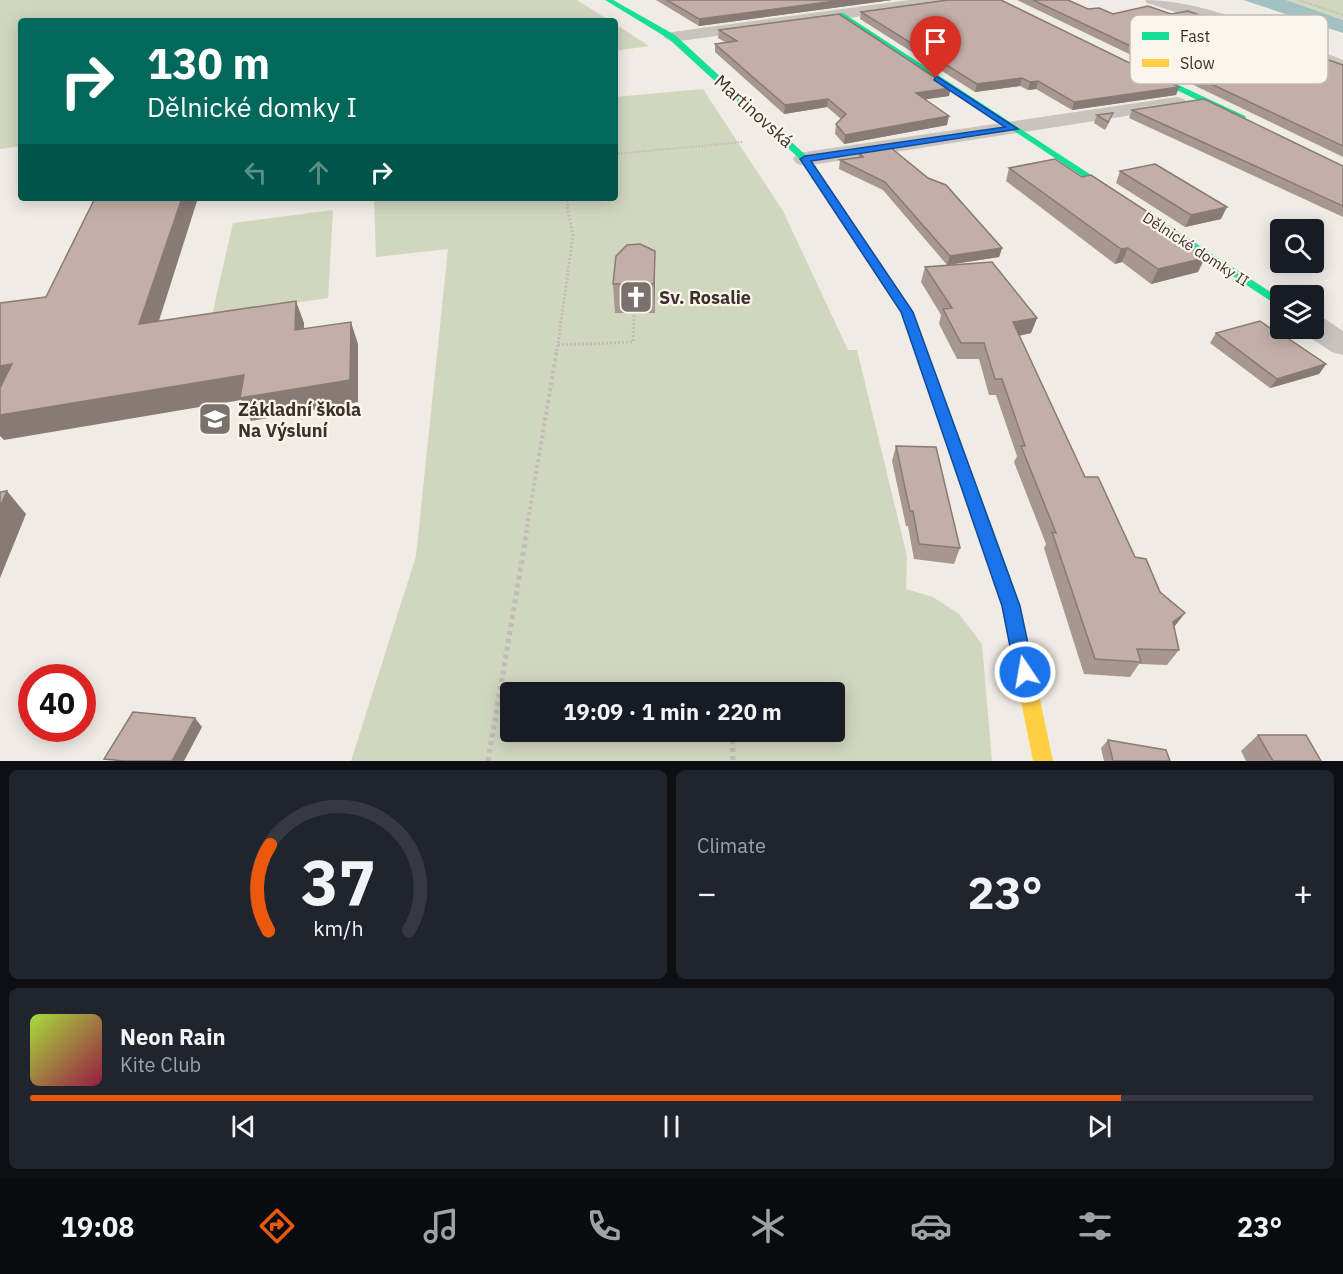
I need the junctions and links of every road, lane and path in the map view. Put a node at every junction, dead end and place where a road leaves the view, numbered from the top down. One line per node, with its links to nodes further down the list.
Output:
1 (608, 0): 8 (street, Martinovská)
2 (945, 0): 5 (street)
3 (1153, 0): 6 (street)
4 (1299, 0): 7 (path)
5 (841, 14): 8 (street); 16 (street, Dělnické domky II)
6 (1203, 15)
7 (1343, 15)
8 (672, 37): 17 (street, Martinovská)
9 (1328, 60): 12 (street)
10 (1127, 63): 11 (street)
11 (1130, 64)
12 (1343, 66)
13 (1171, 84): 14 (street)
14 (1202, 99): 15 (street); 16 (street)
15 (1252, 124)
16 (1013, 129): 19 (street); 21 (street, Dělnické domky II)
17 (785, 137): 18 (path); 19 (street, Martinovská)
18 (618, 154)
19 (805, 159): 29 (street, Martinovská)
20 (567, 201): 24 (path)
21 (1270, 297)
22 (634, 315): 24 (path)
23 (1324, 333): 25 (street)
24 (558, 345): 27 (path)
25 (1343, 345)
26 (732, 742): 28 (path)
27 (488, 761)
28 (733, 761)
29 (1043, 761)

